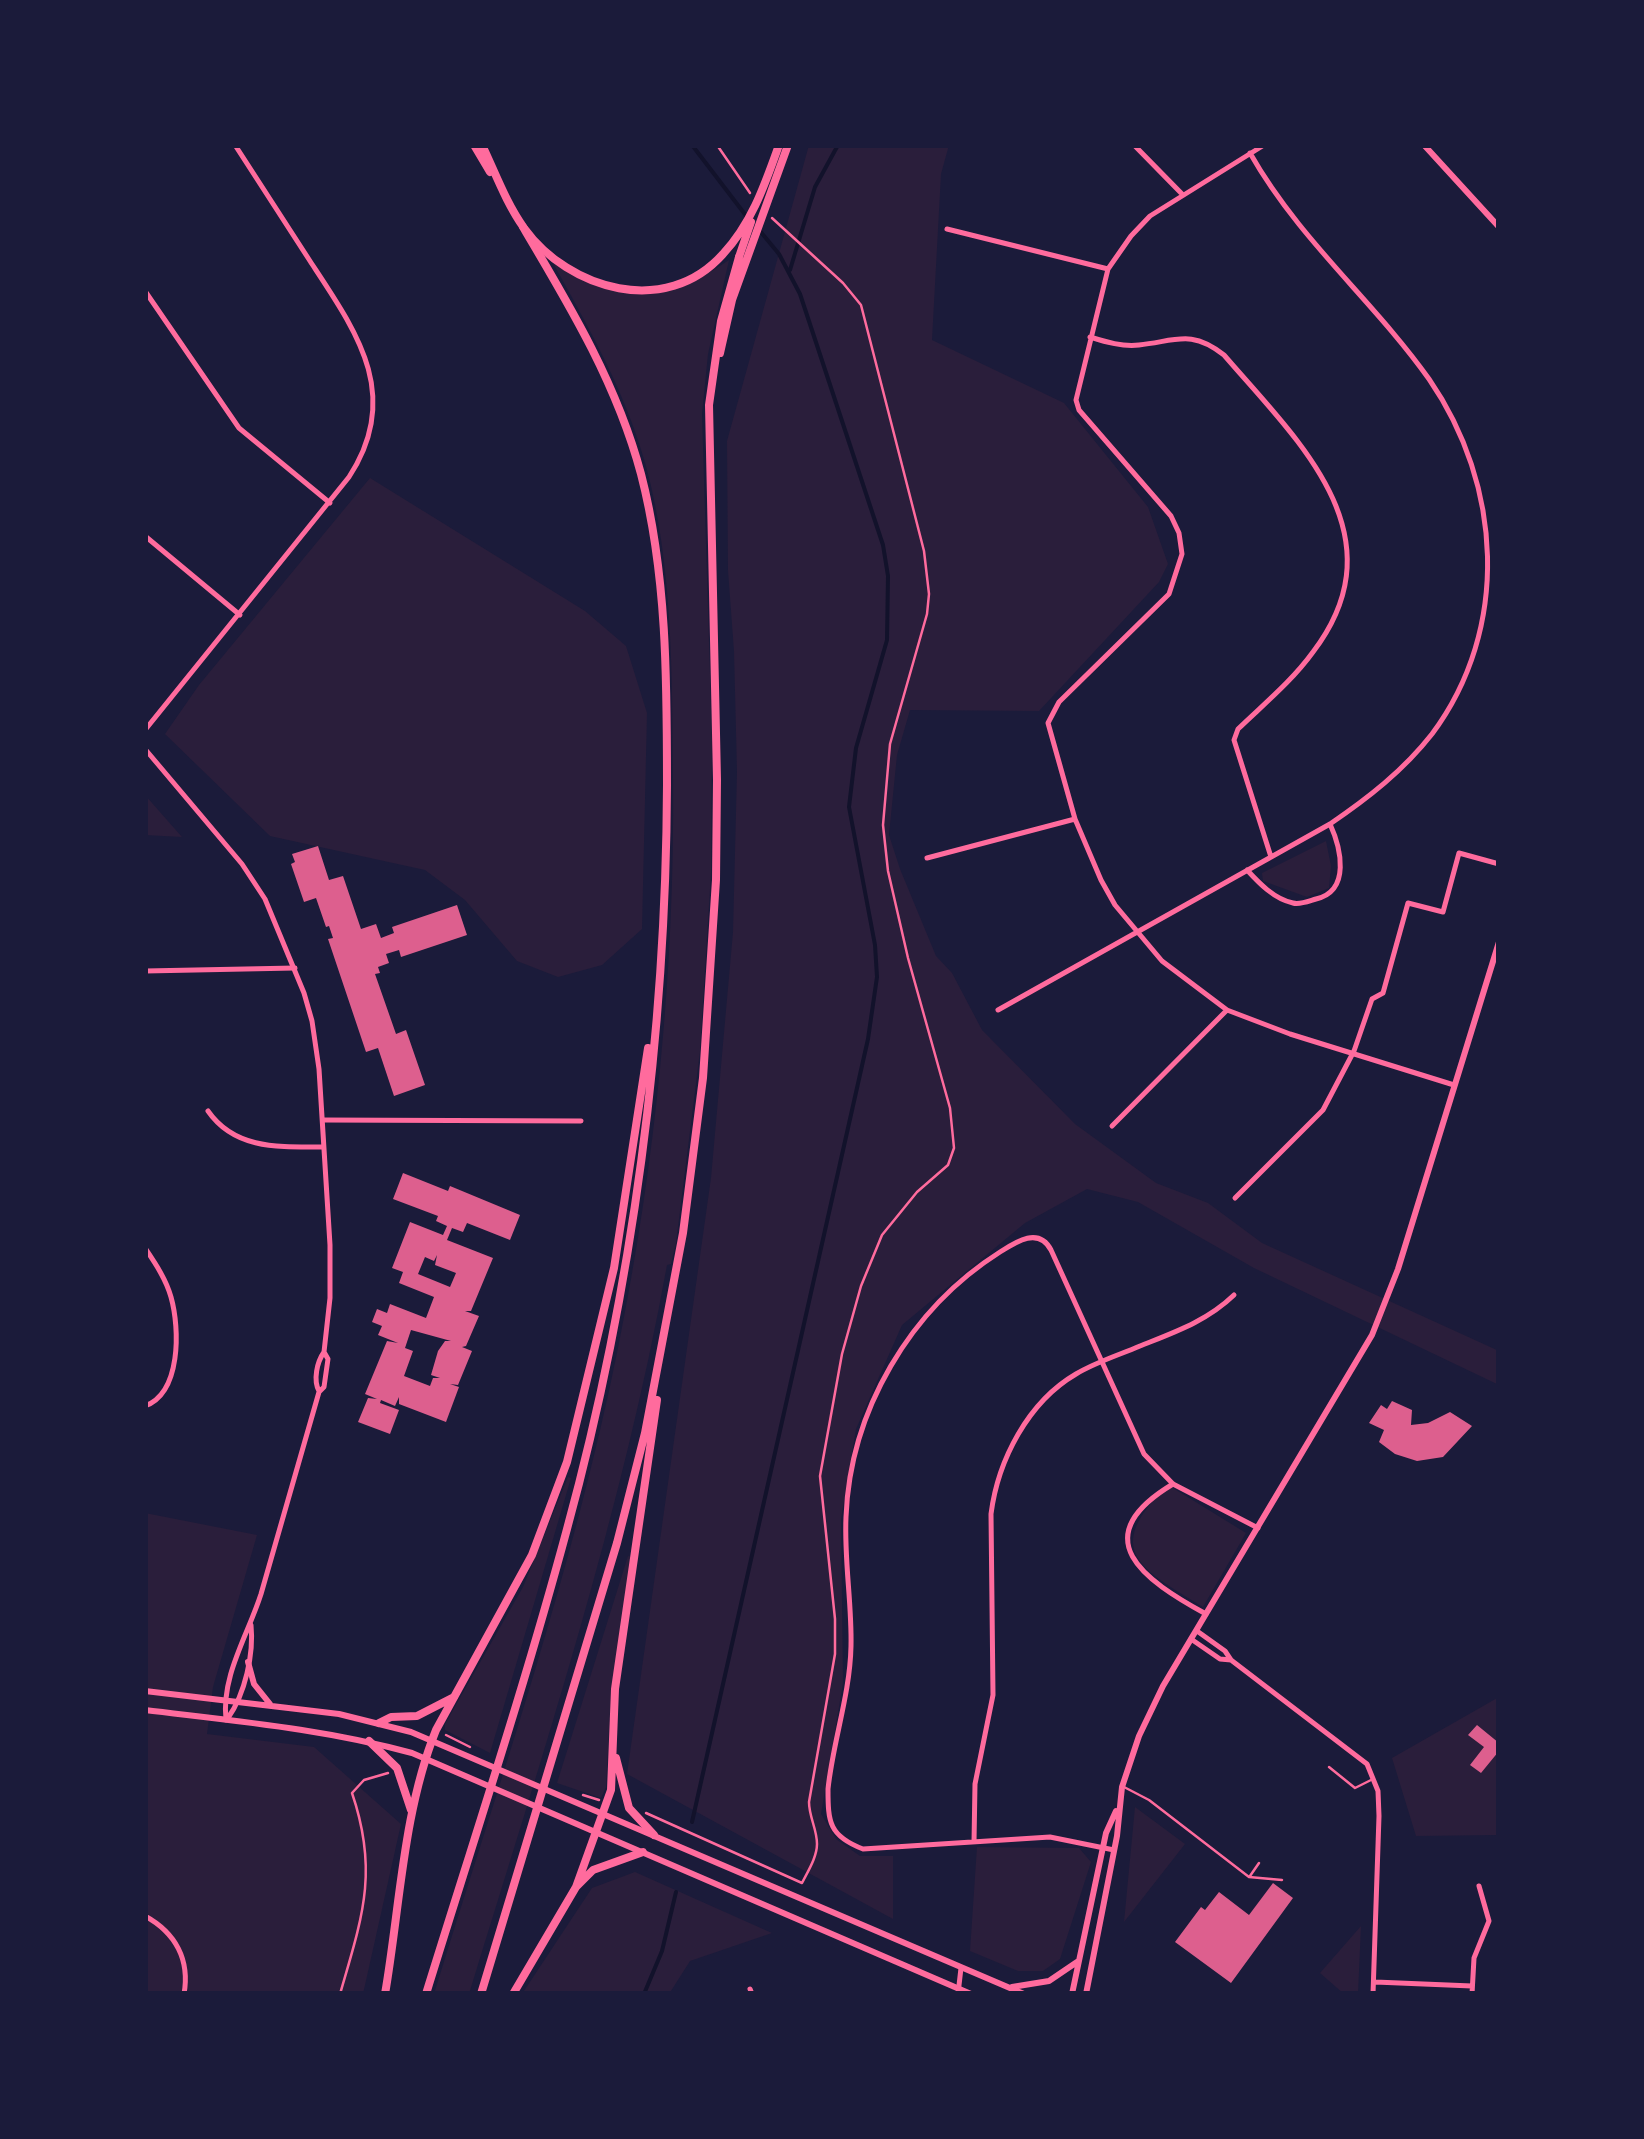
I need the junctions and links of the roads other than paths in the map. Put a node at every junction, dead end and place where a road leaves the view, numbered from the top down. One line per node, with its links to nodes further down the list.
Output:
1 (235, 145): 19 (street)
2 (474, 145): 12 (main road)
3 (482, 145): 12 (main road)
4 (779, 145): 10 (main road)
5 (788, 145): 10 (main road)
6 (1134, 145): 11 (street)
7 (1264, 145): 9 (street)
8 (1424, 145): 14 (main road)
9 (1250, 154): 11 (street); 25 (street)
10 (762, 193): 13 (main road); 47 (main road)
11 (1183, 196): 16 (street)
12 (513, 210): 13 (main road)
13 (523, 227): 30 (main road)
14 (1499, 227)
15 (947, 228): 16 (street)
16 (1108, 269): 18 (street)
17 (145, 291): 19 (street)
18 (1090, 337): 24 (street); 26 (street)
19 (330, 503): 21 (street)
20 (145, 536): 21 (street)
21 (240, 615): 22 (street)
22 (145, 730)
23 (145, 748): 33 (street)
24 (1075, 819): 27 (street); 31 (street)
25 (1330, 824): 26 (street); 29 (street)
26 (1271, 857): 29 (street)
27 (927, 858)
28 (1499, 864): 37 (street)
29 (1247, 870): 31 (street)
30 (663, 924): 59 (main road); 96 (main road)
31 (1137, 932): 35 (street); 36 (street)
32 (1499, 942): 38 (main road)
33 (296, 968): 34 (street); 40 (street)
34 (145, 970)
35 (998, 1010)
36 (1227, 1010): 37 (street); 42 (street)
37 (1354, 1052): 38 (street); 44 (street)
38 (1454, 1085): 51 (main road)
39 (208, 1110): 43 (street)
40 (323, 1120): 41 (street); 43 (street)
41 (581, 1122)
42 (1112, 1126)
43 (322, 1147): 53 (street)
44 (1235, 1198)
45 (145, 1248): 49 (street)
46 (1234, 1294): 48 (street)
47 (664, 1341): 68 (main road); 97 (main road)
48 (1100, 1362): 50 (street); 78 (street); 78 (street)
49 (145, 1406)
50 (1173, 1484): 51 (street); 52 (street)
51 (1258, 1528): 52 (main road)
52 (1206, 1614): 54 (main road)
53 (251, 1624): 57 (street); 60 (street)
54 (1197, 1630): 55 (main road); 56 (street)
55 (1191, 1640): 56 (street); 72 (main road)
56 (1230, 1660): 71 (street)
57 (248, 1662): 61 (street); 62 (main road)
58 (145, 1691): 60 (main road)
59 (454, 1697): 65 (main road); 66 (main road)
60 (224, 1701): 61 (main road); 64 (street)
61 (239, 1702): 62 (main road); 64 (street)
62 (275, 1706): 65 (main road)
63 (145, 1710): 64 (main road)
64 (226, 1720): 67 (main road)
65 (379, 1723): 66 (main road)
66 (432, 1740): 69 (main road); 75 (main road)
67 (369, 1741): 69 (main road); 74 (main road)
68 (613, 1744): 75 (main road); 77 (main road)
69 (426, 1759): 74 (main road); 76 (main road)
70 (1329, 1767): 71 (lane)
71 (1374, 1778): 91 (street)
72 (1122, 1786): 73 (main road); 83 (lane)
73 (1118, 1806): 79 (main road); 80 (main road)
74 (413, 1814): 95 (main road)
75 (602, 1814): 76 (main road); 77 (main road)
76 (595, 1832): 81 (main road); 86 (main road)
77 (654, 1835): 89 (main road)
78 (974, 1842): 79 (street)
79 (1103, 1847): 80 (street); 88 (main road)
80 (1114, 1850): 102 (main road)
81 (643, 1852): 86 (main road); 93 (main road)
82 (1259, 1863): 83 (lane)
83 (1249, 1877): 84 (lane)
84 (1282, 1880)
85 (1479, 1886): 92 (street)
86 (576, 1887): 98 (main road)
87 (145, 1916): 94 (street)
88 (1079, 1960): 90 (main road); 101 (main road)
89 (961, 1965): 90 (main road); 93 (street)
90 (1002, 1982): 100 (main road)
91 (1374, 1982): 92 (street); 103 (street)
92 (1472, 1990)
93 (958, 1991): 99 (main road)
94 (184, 1994)
95 (385, 1994)
96 (426, 1994)
97 (481, 1994)
98 (512, 1994)
99 (972, 1994)
100 (1024, 1994)
101 (1072, 1994)
102 (1086, 1994)
103 (1372, 1994)

